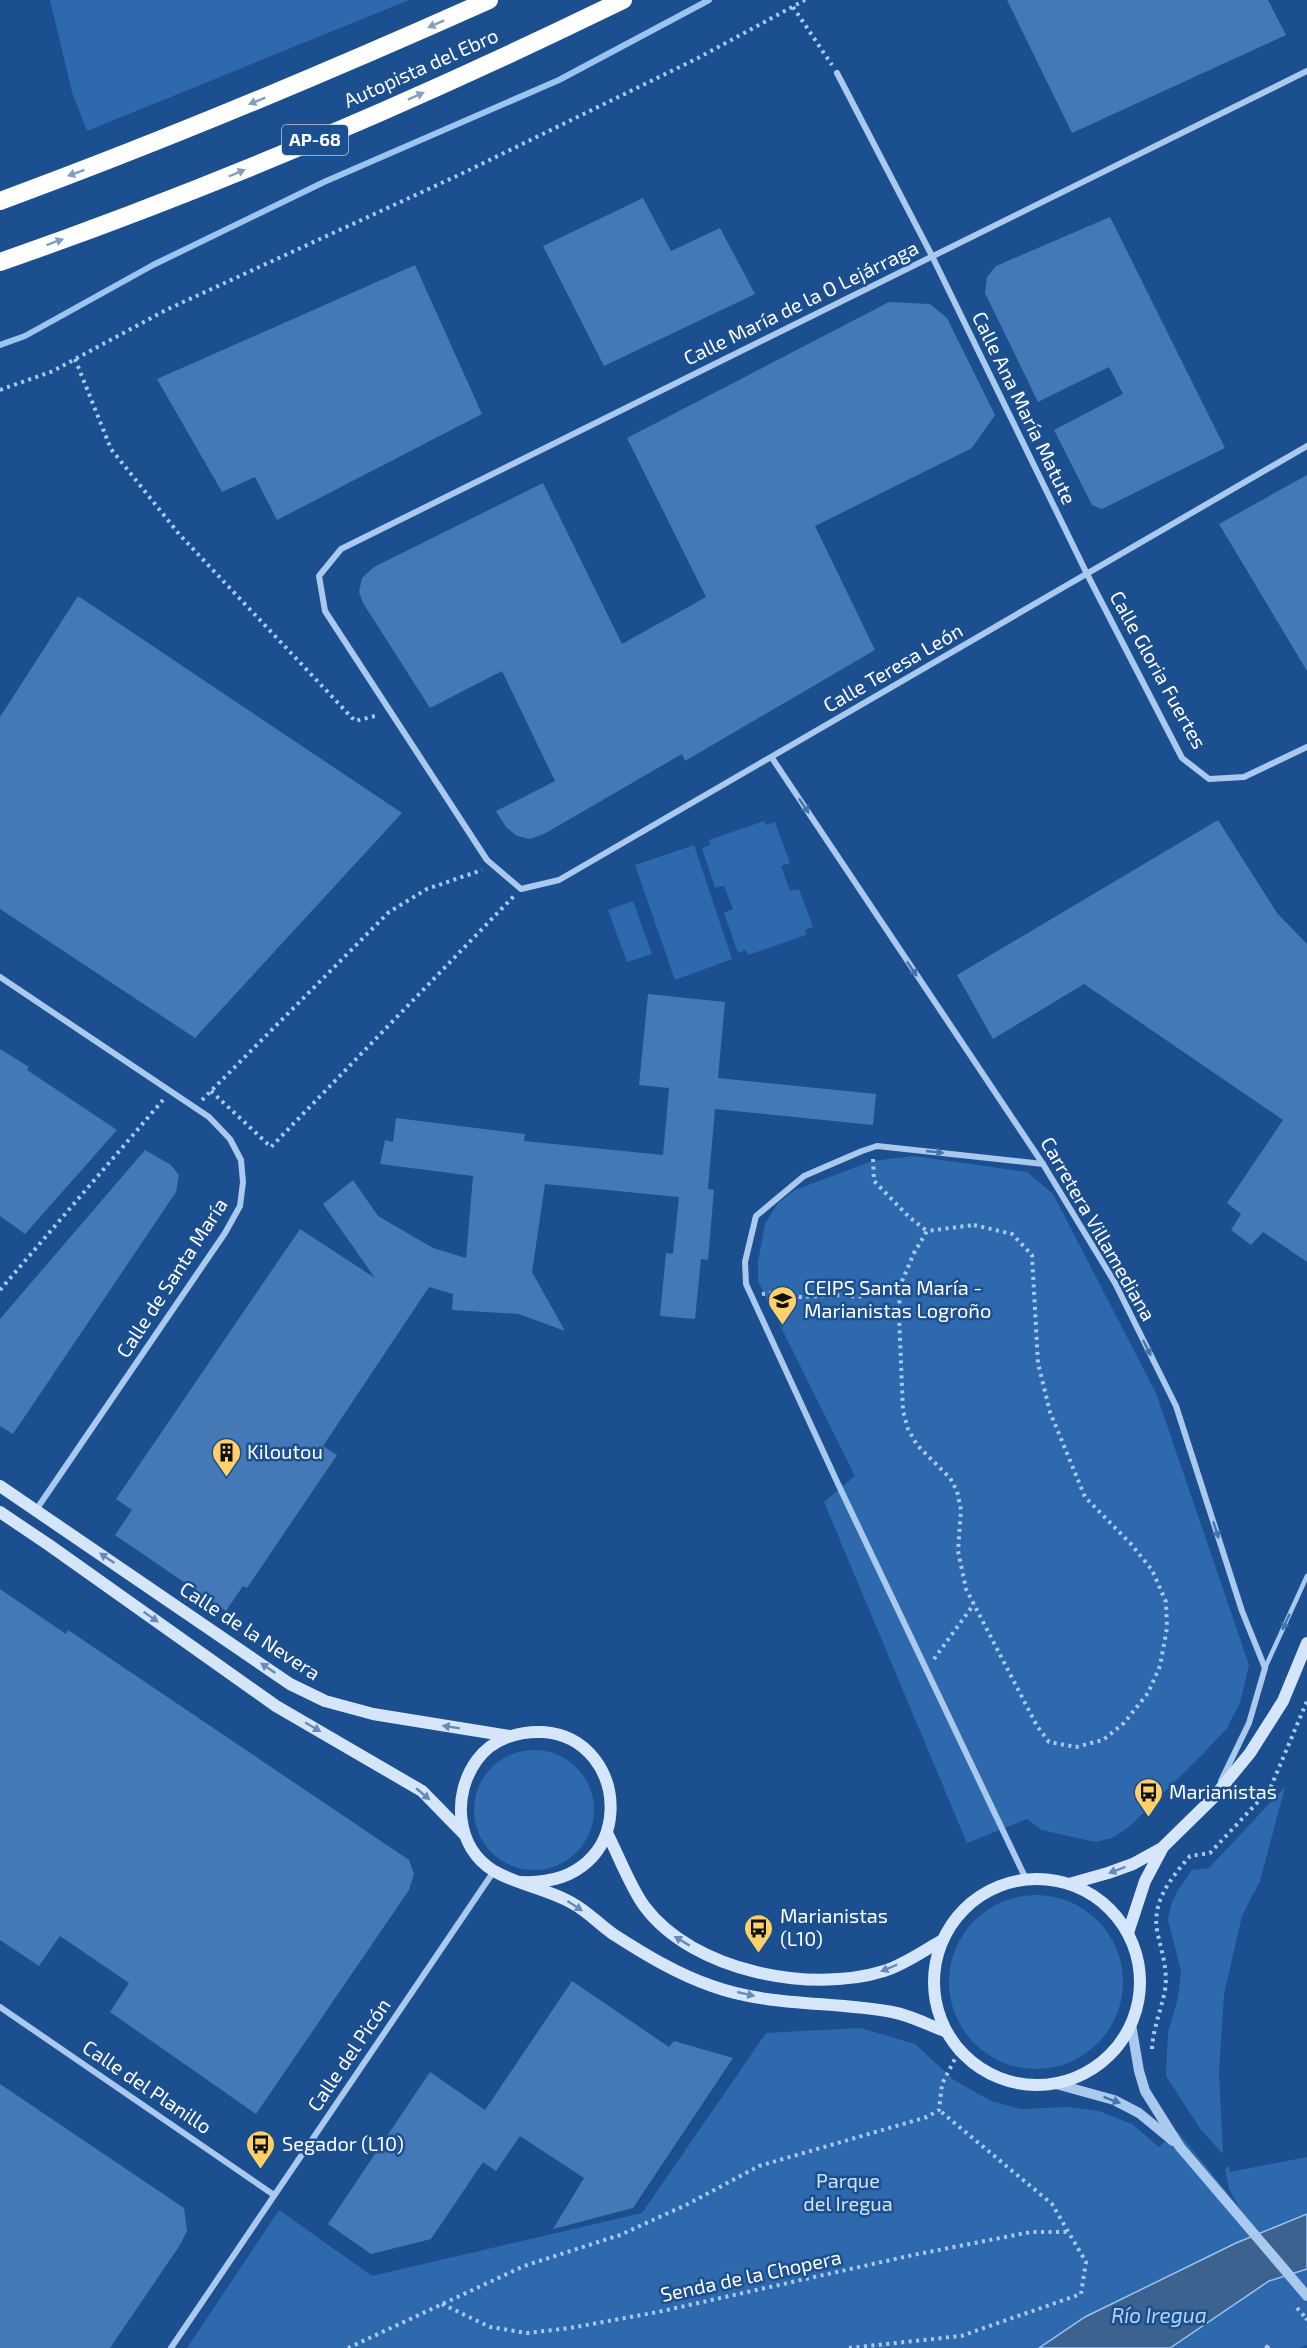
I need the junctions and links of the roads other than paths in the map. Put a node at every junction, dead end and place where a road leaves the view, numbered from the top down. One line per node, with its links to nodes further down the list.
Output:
1 (489, 0): 5 (highway, Autopista del Ebro, one-way to 5)
2 (623, 0): 7 (highway, Autopista del Ebro / AP-68, one-way to 2)
3 (1307, 71): 6 (street, Calle María de la O Lejárraga)
4 (837, 73): 6 (street, Calle Ana María Matute)
5 (0, 201)
6 (932, 256): 9 (street, Calle Ana María Matute); 12 (street, Calle María de la O Lejárraga)
7 (0, 262)
8 (1307, 446): 9 (street, Calle Teresa León)
9 (1087, 574): 10 (street, Calle Gloria Fuertes); 11 (street, Calle Teresa León)
10 (1307, 747)
11 (772, 758): 12 (street, Calle Teresa León); 14 (street, Carretera Villamediana, one-way to 14)
12 (521, 889)
13 (0, 977): 16 (street, Calle de Santa María)
14 (1042, 1164): 20 (street, Carretera Villamediana, one-way to 20); 27 (street, one-way to 14)
15 (0, 1486): 16 (main road, Calle de la Nevera)
16 (36, 1510): 21 (main road, Calle de la Nevera, one-way to 16)
17 (0, 1512): 24 (main road, one-way to 24)
18 (1307, 1576): 20 (lane, one-way to 20)
19 (1307, 1643): 22 (main road)
20 (1265, 1668): 22 (street)
21 (509, 1736): 23 (main road); 24 (main road)
22 (1213, 1797): 25 (main road)
23 (607, 1833): 28 (main road); 31 (main road, one-way to 23)
24 (465, 1835): 26 (main road)
25 (1162, 1848): 29 (main road, one-way to 29); 30 (main road)
26 (495, 1871): 28 (main road); 37 (street, Calle del Picón)
27 (1026, 1879): 29 (main road); 31 (main road)
28 (522, 1882): 34 (main road, one-way to 34)
29 (1069, 1884): 30 (main road)
30 (1128, 1933): 33 (main road)
31 (941, 1941): 34 (main road)
32 (0, 2007): 37 (street, Calle del Planillo)
33 (1131, 2024): 35 (main road); 36 (street)
34 (945, 2031): 35 (main road)
35 (1056, 2084): 36 (street, one-way to 36)
36 (1180, 2147): 38 (street, bridge)
37 (274, 2195): 39 (street, Calle del Picón)
38 (1307, 2296)
39 (171, 2348)

